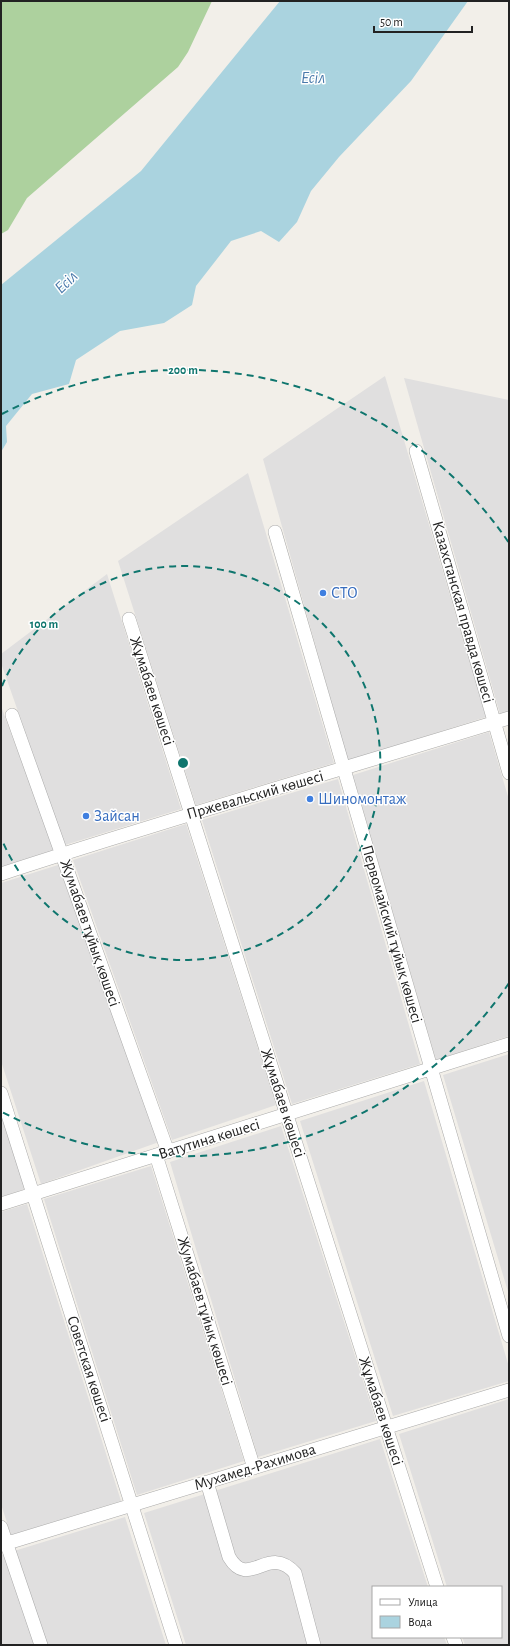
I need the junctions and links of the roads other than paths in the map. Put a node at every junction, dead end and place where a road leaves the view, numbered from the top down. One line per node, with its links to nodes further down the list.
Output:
1 (416, 451): 6 (street, Казахстанская правда көшесі)
2 (275, 532): 7 (street, Первомайский тұйық көшесі)
3 (129, 618): 9 (street, Жұмабаев көшесі)
4 (12, 715): 10 (street, Жумабаев тұйық көшесі)
5 (509, 718): 6 (street, Пржевальский көшесі)
6 (494, 722): 7 (street, Пржевальский көшесі); 8 (street, Казахстанская правда көшесі)
7 (344, 769): 9 (street, Пржевальский көшесі); 13 (street, Первомайский тұйық көшесі)
8 (509, 773)
9 (190, 814): 10 (street, Пржевальский көшесі); 15 (street, Жұмабаев көшесі)
10 (62, 854): 11 (street, Пржевальский көшесі); 16 (street, Жумабаев тұйық көшесі)
11 (1, 874)
12 (509, 1044): 13 (street, Ватутина көшесі)
13 (431, 1069): 15 (street, Ватутина көшесі); 19 (street, Первомайский тұйық көшесі)
14 (1, 1093): 17 (street, Советская көшесі)
15 (287, 1114): 16 (street, Ватутина көшесі); 21 (street, Жұмабаев көшесі)
16 (162, 1153): 17 (street, Ватутина көшесі); 22 (street, Жумабаев тұйық көшесі)
17 (33, 1194): 18 (street, Ватутина көшесі); 24 (street, Советская көшесі)
18 (1, 1204)
19 (509, 1336)
20 (509, 1390): 21 (street, Мухамед-Рахимова)
21 (386, 1427): 22 (street, Мухамед-Рахимова); 27 (street, Жұмабаев көшесі)
22 (254, 1468): 23 (street, Мухамед-Рахимова)
23 (207, 1482): 24 (street, Мухамед-Рахимова); 30 (street)
24 (132, 1505): 26 (street, Мухамед-Рахимова); 29 (street, Советская көшесі)
25 (1, 1527): 26 (street)
26 (4, 1544): 28 (street)
27 (437, 1586)
28 (41, 1645)
29 (176, 1645)
30 (314, 1645)

